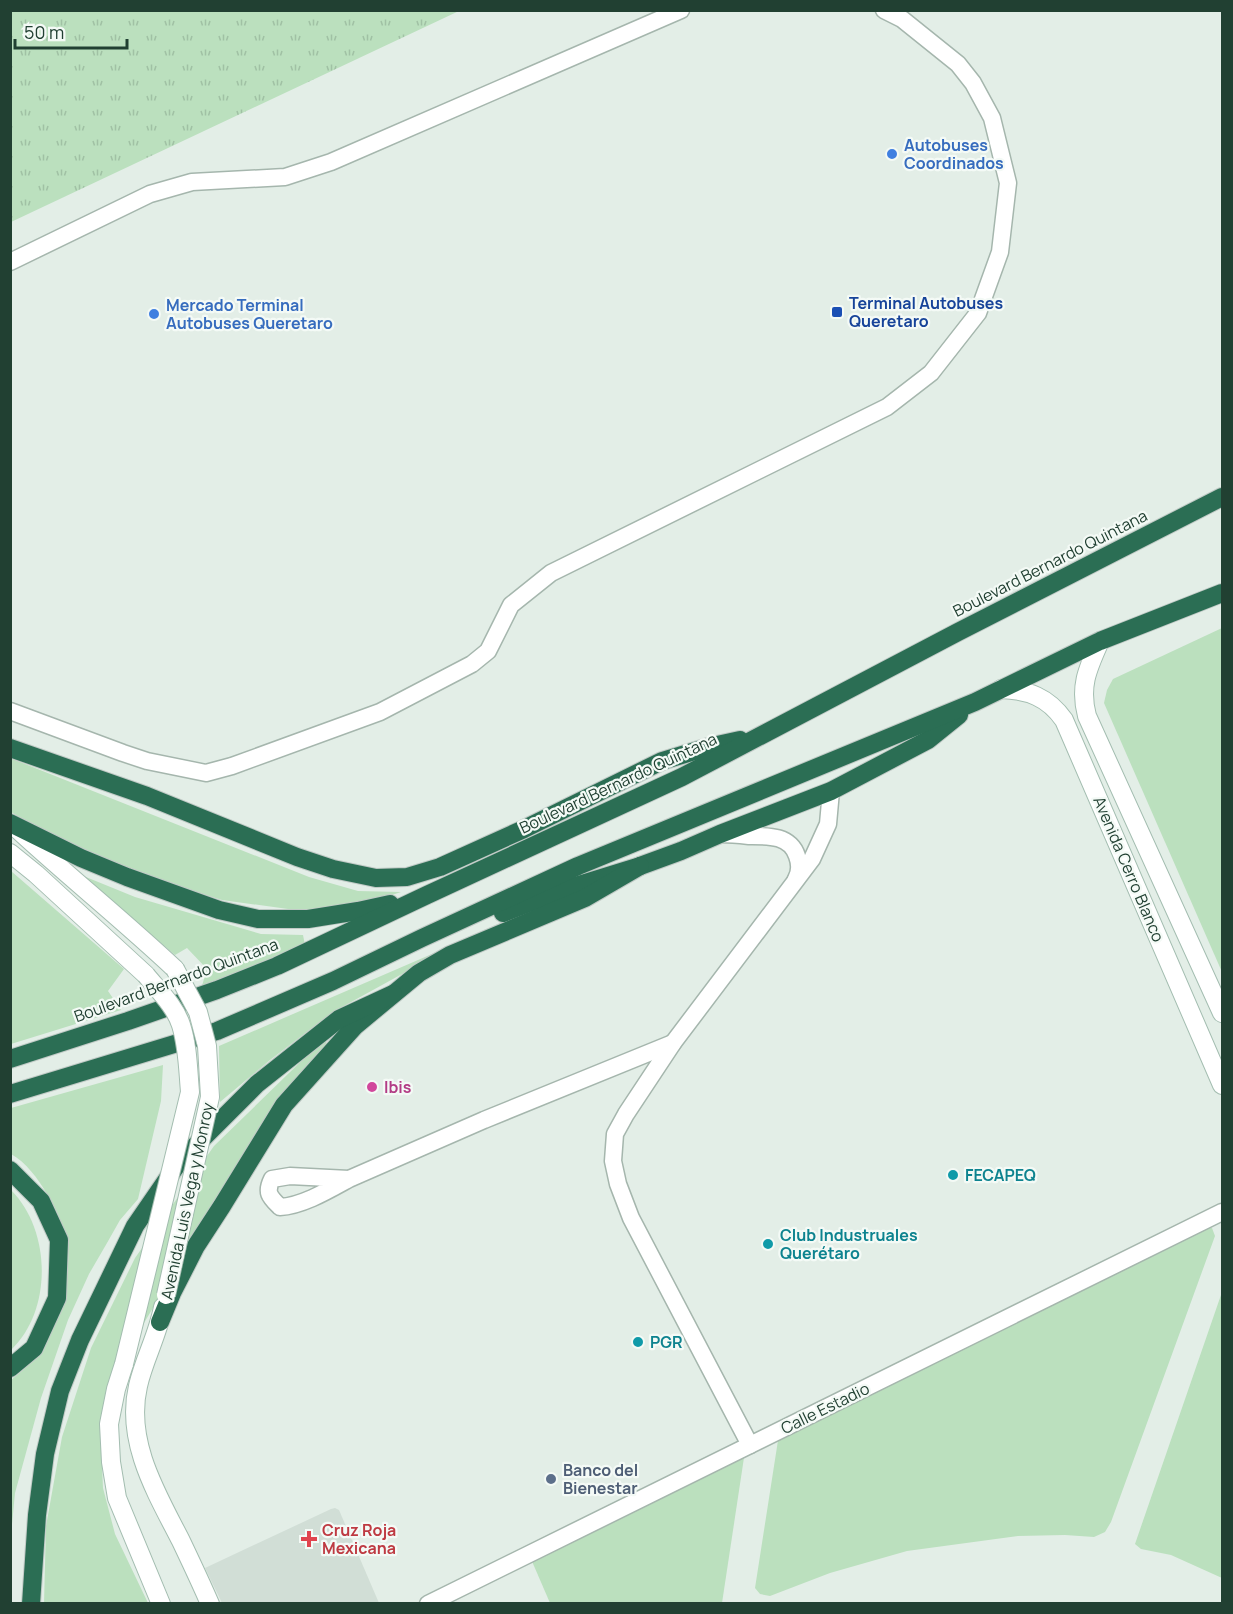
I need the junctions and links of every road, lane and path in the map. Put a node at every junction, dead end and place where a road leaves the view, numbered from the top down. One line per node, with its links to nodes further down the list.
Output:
1 (681, 10): 3 (street)
2 (884, 10): 11 (street)
3 (10, 262)
4 (1222, 490): 6 (highway)
5 (1222, 497): 6 (highway, Boulevard Bernardo Quintana)
6 (1202, 508): 12 (highway, Boulevard Bernardo Quintana)
7 (1222, 593): 8 (highway)
8 (1100, 641): 9 (highway); 23 (main road, Avenida Cerro Blanco)
9 (1002, 688): 10 (highway); 26 (main road, Avenida Cerro Blanco)
10 (975, 702): 14 (highway); 21 (highway)
11 (10, 711)
12 (762, 735): 13 (highway); 20 (highway, Boulevard Bernardo Quintana)
13 (10, 748)
14 (831, 791): 16 (highway); 19 (street)
15 (10, 823): 20 (highway); 31 (main road, Avenida Luis Vega y Monroy, bridge)
16 (720, 834): 18 (highway); 19 (street)
17 (10, 853): 35 (main road, Avenida Luis Vega y Monroy, bridge)
18 (640, 866): 21 (highway); 22 (highway)
19 (792, 886): 24 (street)
20 (427, 895): 25 (highway, Boulevard Bernardo Quintana)
21 (422, 938): 27 (highway)
22 (393, 994): 31 (highway); 34 (highway)
23 (1222, 1013)
24 (673, 1044): 29 (street); 33 (street)
25 (10, 1059)
26 (1222, 1085)
27 (10, 1094)
28 (10, 1170): 32 (highway)
29 (349, 1179)
30 (1222, 1212): 33 (street, Calle Estadio)
31 (160, 1322): 36 (main road, Avenida Luis Vega y Monroy)
32 (10, 1368)
33 (750, 1445): 37 (street, Calle Estadio)
34 (31, 1604)
35 (162, 1604)
36 (210, 1604)
37 (428, 1604)

